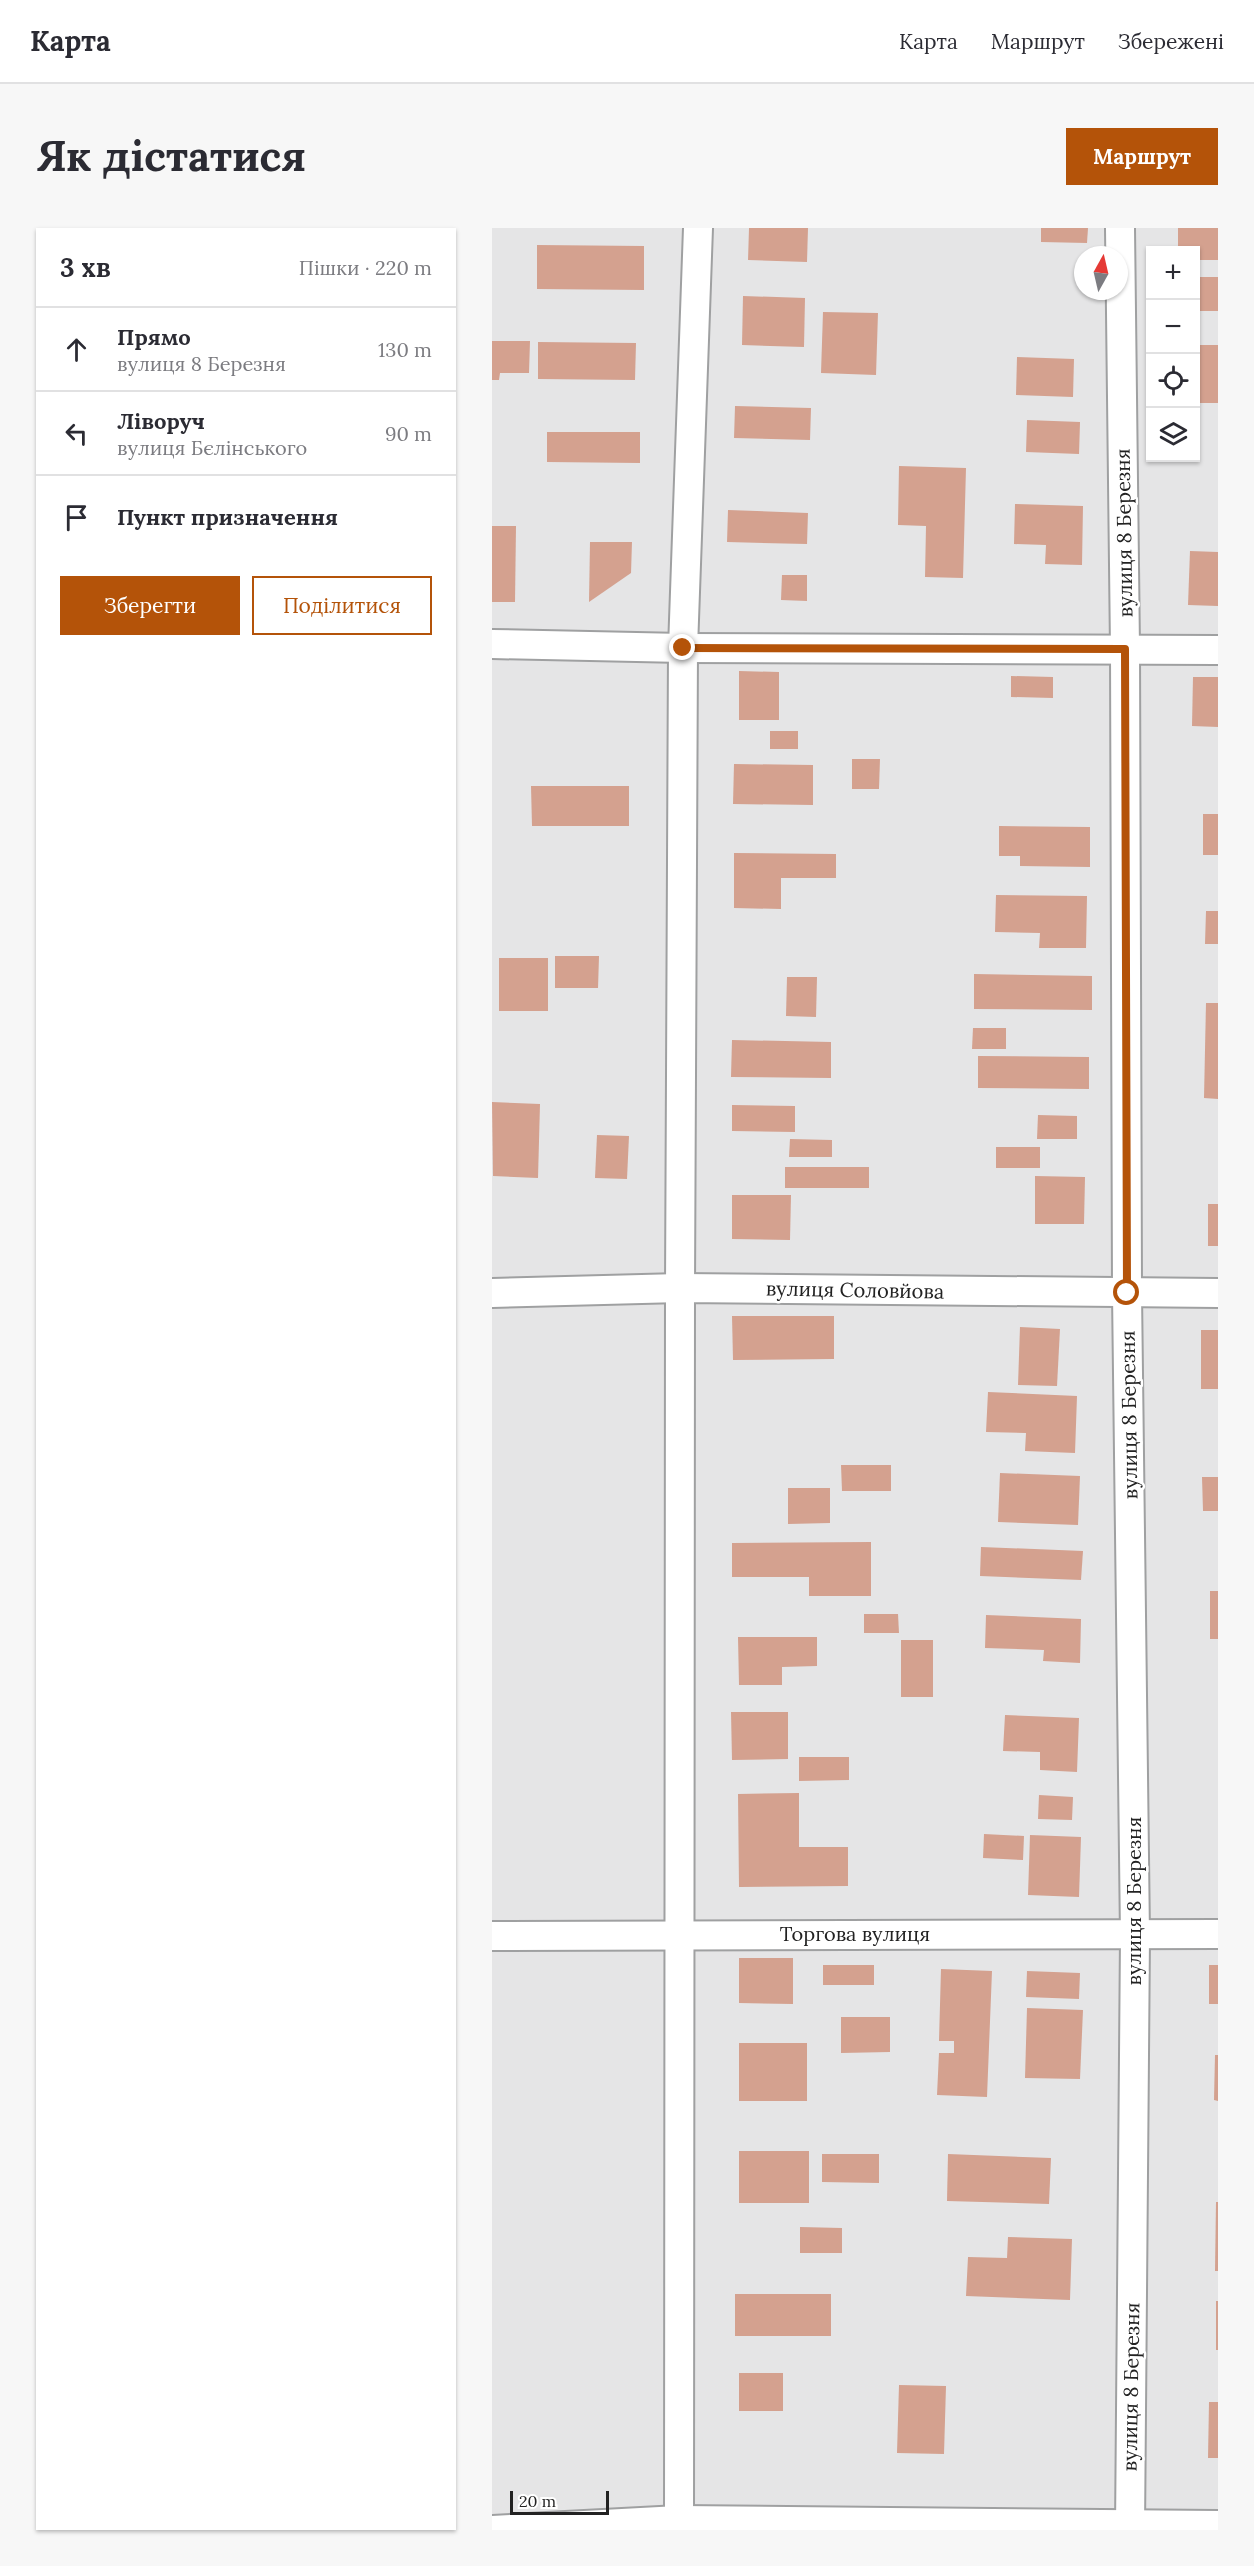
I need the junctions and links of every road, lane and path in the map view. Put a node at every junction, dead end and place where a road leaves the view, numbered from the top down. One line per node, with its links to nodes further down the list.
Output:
1 (698, 228): 4 (street)
2 (1120, 228): 5 (street, вулиця 8 Березня)
3 (492, 644): 4 (street)
4 (683, 648): 5 (street); 7 (street)
5 (1125, 649): 6 (street); 9 (street, вулиця 8 Березня)
6 (1218, 650)
7 (680, 1288): 8 (street, вулиця Соловйова); 9 (street, вулиця Соловйова); 11 (street)
8 (492, 1293)
9 (1127, 1293): 10 (street, вулиця Соловйова); 14 (street, вулиця 8 Березня)
10 (1218, 1293)
11 (678, 1933): 13 (street, Торгова вулиця); 14 (street, Торгова вулиця); 15 (street)
12 (1218, 1934): 14 (street, Торгова вулиця)
13 (492, 1936)
14 (1135, 1936): 17 (street, вулиця 8 Березня)
15 (679, 2525): 17 (street); 18 (street)
16 (1218, 2525): 17 (street)
17 (1130, 2527)
18 (492, 2530)

